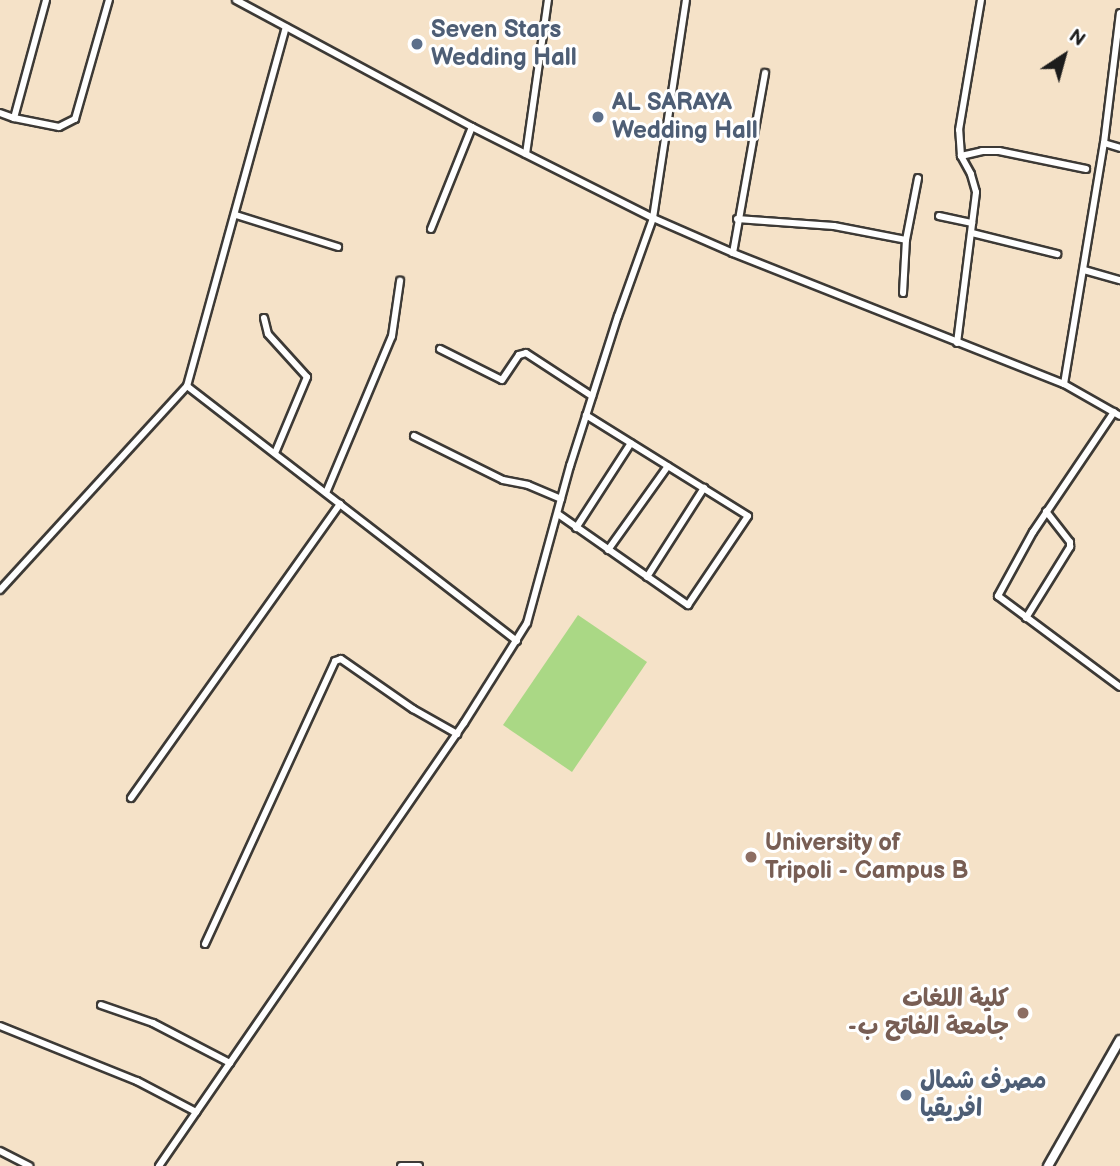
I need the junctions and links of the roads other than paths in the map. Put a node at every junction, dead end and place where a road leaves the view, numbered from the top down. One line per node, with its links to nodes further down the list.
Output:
1 (46, 0): 12 (street)
2 (109, 0): 12 (street)
3 (236, 0): 8 (street)
4 (548, 0): 16 (street)
5 (686, 0): 22 (street)
6 (981, 0): 17 (street)
7 (1120, 13): 9 (street)
8 (286, 27): 13 (street); 20 (street)
9 (1116, 61): 14 (street)
10 (765, 73): 23 (street)
11 (0, 113): 12 (street)
12 (14, 118)
13 (472, 127): 16 (street); 25 (street)
14 (1104, 143): 15 (street); 31 (street)
15 (1120, 148)
16 (526, 154): 22 (street)
17 (961, 156): 18 (street); 24 (street)
18 (1086, 169)
19 (918, 177): 27 (street)
20 (236, 215): 28 (street); 39 (street)
21 (939, 216): 24 (street)
22 (653, 218): 29 (street); 40 (street)
23 (737, 219): 27 (street); 29 (street)
24 (972, 223): 26 (street)
25 (431, 229)
26 (972, 233): 30 (street); 36 (street)
27 (906, 240): 34 (street)
28 (338, 247)
29 (733, 253): 36 (street)
30 (1057, 254)
31 (1084, 270): 32 (street); 38 (street)
32 (1120, 280)
33 (400, 281): 48 (street)
34 (902, 293)
35 (264, 318): 45 (street)
36 (957, 343): 38 (street)
37 (440, 349): 40 (street)
38 (1064, 384): 41 (street)
39 (187, 386): 45 (street); 56 (street)
40 (592, 396): 42 (street)
41 (1117, 414): 51 (street)
42 (586, 415): 44 (street); 49 (street)
43 (414, 436): 49 (street)
44 (631, 443): 46 (street); 53 (street)
45 (275, 453): 48 (street)
46 (668, 466): 47 (street); 54 (street)
47 (704, 488): 55 (street); 55 (street)
48 (326, 493): 50 (street)
49 (561, 499): 52 (street)
50 (340, 504): 58 (street); 61 (street)
51 (1046, 511): 57 (street); 57 (street)
52 (558, 514): 53 (street); 58 (street)
53 (576, 528): 54 (street)
54 (608, 550): 55 (street)
55 (647, 577)
56 (0, 590)
57 (1026, 618): 59 (street)
58 (517, 641): 60 (street)
59 (1120, 687)
60 (457, 734): 62 (street); 66 (street)
61 (131, 798)
62 (205, 944)
63 (101, 1005): 66 (street)
64 (0, 1026): 67 (street)
65 (1120, 1040): 73 (street)
66 (230, 1063): 67 (street)
67 (196, 1112): 70 (street)
68 (0, 1151): 69 (street)
69 (29, 1166)
70 (159, 1166)
71 (401, 1166): 72 (street)
72 (419, 1166)
73 (1048, 1166)

